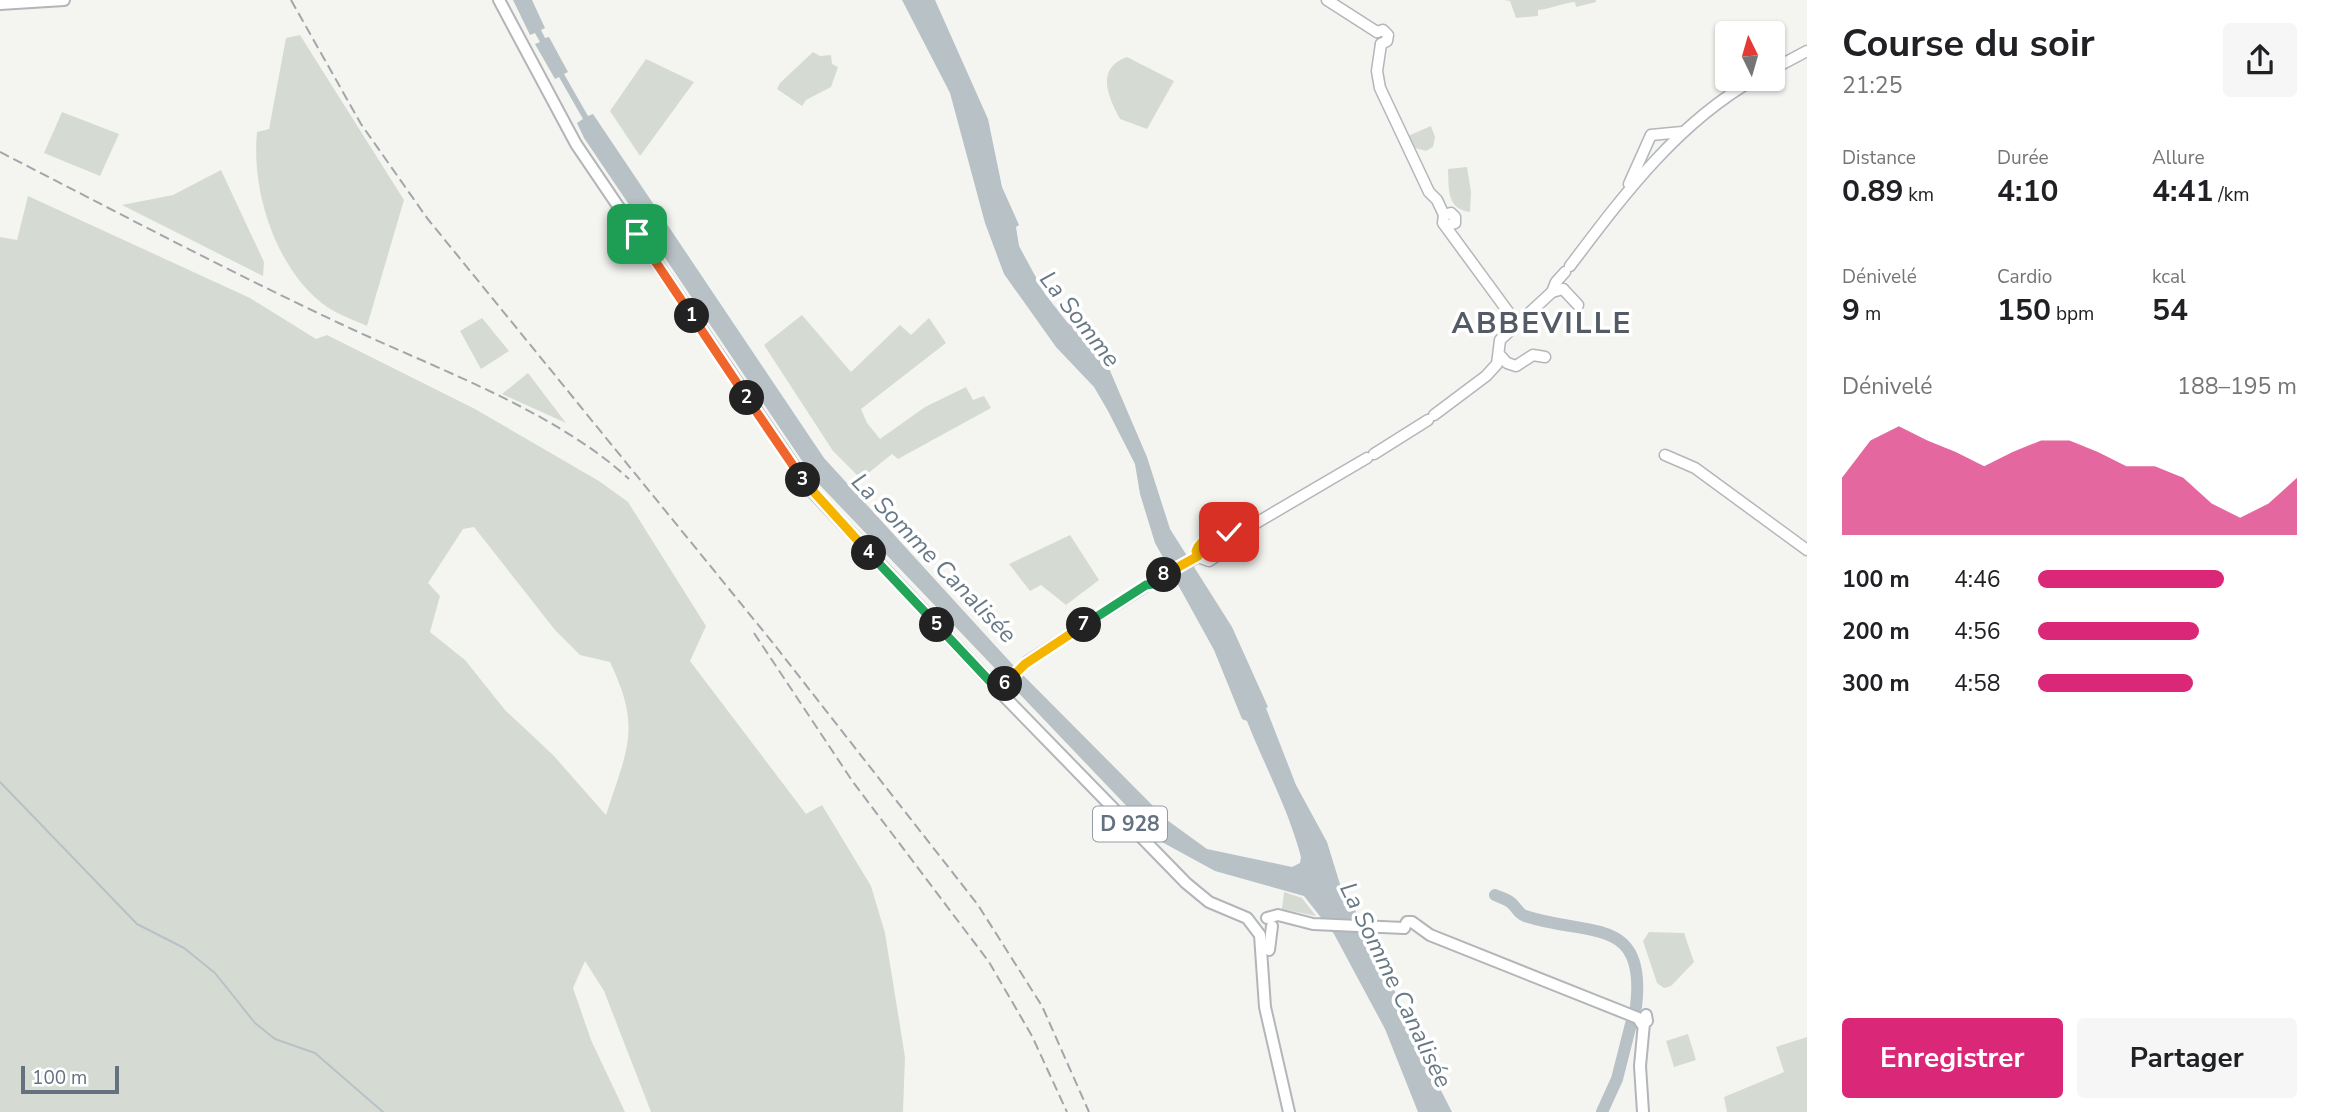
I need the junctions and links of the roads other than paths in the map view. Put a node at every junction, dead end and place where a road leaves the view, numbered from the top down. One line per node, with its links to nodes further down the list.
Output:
1 (64, 0): 5 (main road)
2 (494, 0): 6 (main road, D 928)
3 (499, 0): 6 (main road, D 928)
4 (1327, 0): 19 (street)
5 (0, 5)
6 (522, 45): 28 (main road, D 928)
7 (1807, 51): 8 (street)
8 (1785, 63)
9 (1739, 91): 10 (street)
10 (1684, 131): 11 (street); 13 (street)
11 (1665, 135): 12 (street); 13 (street)
12 (1648, 141): 13 (street); 14 (street)
13 (1664, 151): 14 (street)
14 (1624, 194): 15 (street)
15 (1565, 271): 16 (street); 17 (street)
16 (1563, 289): 17 (street); 18 (street)
17 (1552, 292): 20 (street)
18 (1578, 304)
19 (1512, 317): 20 (street); 21 (street)
20 (1524, 319): 21 (street)
21 (1513, 328): 23 (street)
22 (1545, 357): 23 (street)
23 (1501, 360): 25 (street)
24 (1665, 455): 26 (street)
25 (1234, 536): 27 (street); 27 (street)
26 (1807, 550)
27 (1195, 559): 28 (street)
28 (1002, 687): 29 (main road, D 928)
29 (1264, 926): 30 (main road); 31 (main road)
30 (1289, 1112)
31 (1643, 1112)

